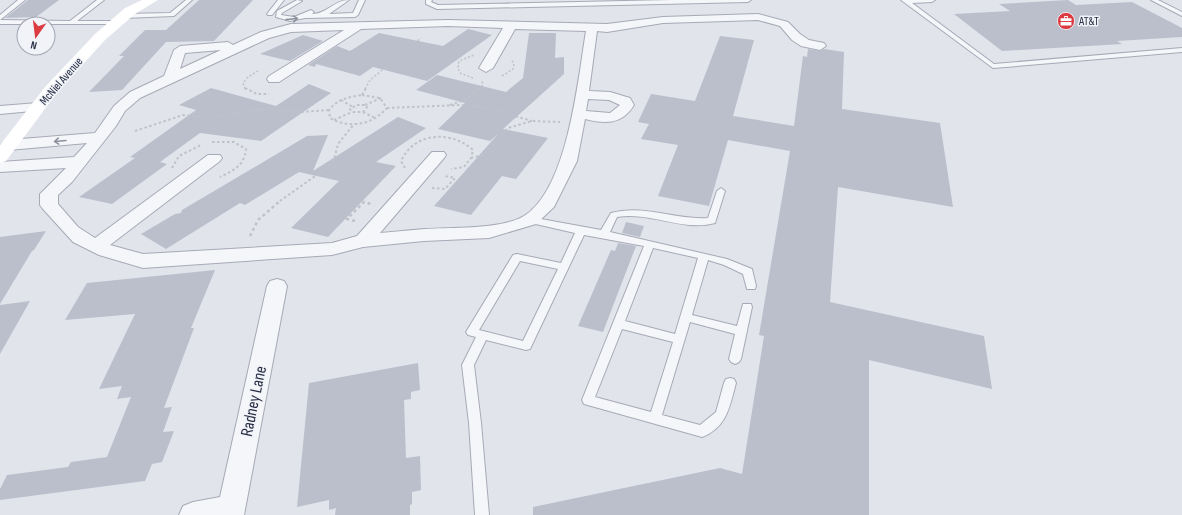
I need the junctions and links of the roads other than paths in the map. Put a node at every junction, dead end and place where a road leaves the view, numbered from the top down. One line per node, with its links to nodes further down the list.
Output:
1 (22, 0): 20 (lane)
2 (101, 0): 22 (lane)
3 (152, 0): 16 (street, McNiel Avenue)
4 (189, 0): 16 (lane)
5 (281, 0): 17 (lane)
6 (346, 0): 19 (lane)
7 (362, 0): 19 (lane)
8 (429, 0): 14 (lane)
9 (745, 0): 10 (lane); 14 (lane)
10 (748, 0)
11 (932, 0): 15 (lane)
12 (1154, 0): 18 (lane)
13 (299, 1): 19 (lane, one-way to 19)
14 (715, 1)
15 (906, 1): 28 (lane)
16 (125, 12): 22 (lane); 33 (street, McNiel Avenue)
17 (270, 14)
18 (1182, 14)
19 (323, 15)
20 (0, 18)
21 (0, 22): 22 (lane)
22 (71, 23)
23 (511, 25): 24 (street); 25 (street); 29 (street)
24 (358, 27): 26 (street); 31 (street)
25 (592, 28): 27 (street); 32 (street)
26 (242, 45): 30 (street); 30 (street)
27 (820, 46)
28 (1182, 50)
29 (484, 73)
30 (170, 78): 36 (street)
31 (274, 79)
32 (582, 95): 35 (street); 35 (street)
33 (38, 107): 34 (street); 37 (street, McNiel Avenue)
34 (0, 110)
35 (572, 117): 43 (street)
36 (99, 137): 37 (street, one-way to 37); 40 (street)
37 (4, 151)
38 (438, 156): 46 (street)
39 (214, 158): 48 (street)
40 (79, 162): 41 (street); 48 (street)
41 (0, 167)
42 (721, 191): 45 (lane)
43 (530, 220): 44 (lane); 46 (street)
44 (581, 231): 45 (lane); 50 (lane)
45 (604, 234): 47 (lane)
46 (363, 242): 48 (street)
47 (650, 244): 49 (lane); 55 (lane)
48 (97, 246)
49 (704, 256): 52 (lane); 54 (lane)
50 (564, 267): 57 (lane); 57 (lane)
51 (277, 286): 62 (street, Radney Lane)
52 (751, 286)
53 (747, 307): 56 (lane)
54 (686, 317): 56 (lane); 58 (lane)
55 (619, 324): 58 (lane); 61 (lane)
56 (741, 331): 59 (lane)
57 (483, 335): 64 (lane)
58 (679, 339): 61 (lane)
59 (735, 359)
60 (730, 383): 61 (lane)
61 (655, 419)
62 (231, 511): 63 (street)
63 (193, 515)
64 (482, 515)

